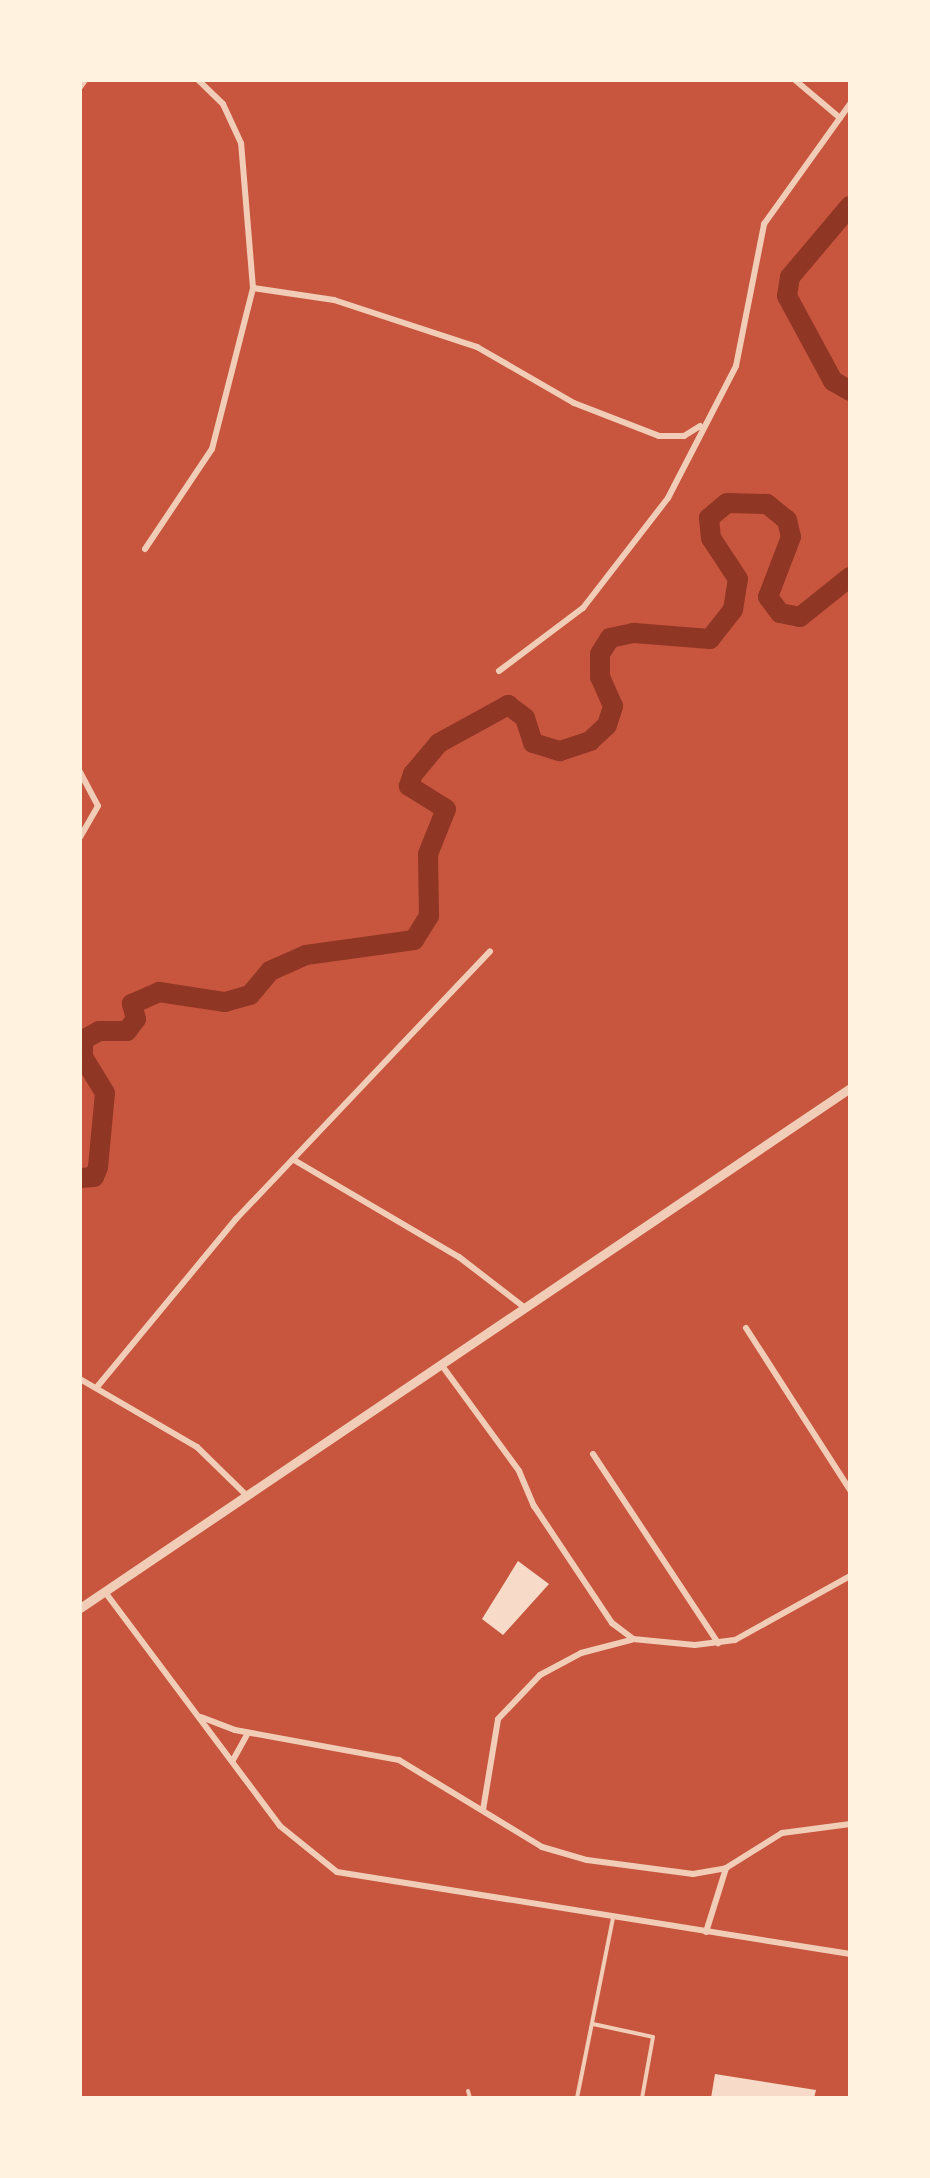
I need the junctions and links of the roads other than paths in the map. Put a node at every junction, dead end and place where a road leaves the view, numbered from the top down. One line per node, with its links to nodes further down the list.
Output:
1 (85, 80): 4 (street)
2 (198, 80): 7 (street)
3 (795, 80): 6 (street)
4 (80, 86)
5 (850, 104): 6 (street)
6 (840, 118): 8 (street)
7 (253, 288): 8 (street); 9 (street)
8 (701, 426): 10 (street)
9 (146, 549)
10 (499, 670)
11 (80, 772): 12 (street)
12 (80, 837)
13 (490, 952): 15 (street)
14 (850, 1088): 16 (street)
15 (294, 1160): 16 (street); 20 (street)
16 (526, 1308): 18 (street)
17 (746, 1328): 22 (street)
18 (443, 1367): 23 (street); 27 (street)
19 (80, 1379): 20 (street)
20 (97, 1387): 23 (street)
21 (593, 1454): 28 (street)
22 (850, 1490)
23 (248, 1496): 25 (street)
24 (850, 1576): 28 (street)
25 (106, 1592): 26 (street); 29 (street)
26 (80, 1608)
27 (633, 1639): 28 (street); 32 (street)
28 (718, 1643)
29 (199, 1716): 30 (street); 31 (street)
30 (249, 1732): 31 (street); 32 (street)
31 (233, 1763): 35 (street)
32 (484, 1810): 34 (street)
33 (850, 1824): 34 (street)
34 (726, 1868): 36 (street)
35 (613, 1918): 36 (street); 38 (lane)
36 (706, 1932): 37 (street)
37 (850, 1954)
38 (593, 2024): 41 (lane); 42 (lane)
39 (468, 2091): 40 (lane)
40 (470, 2098)
41 (578, 2098)
42 (642, 2098)

